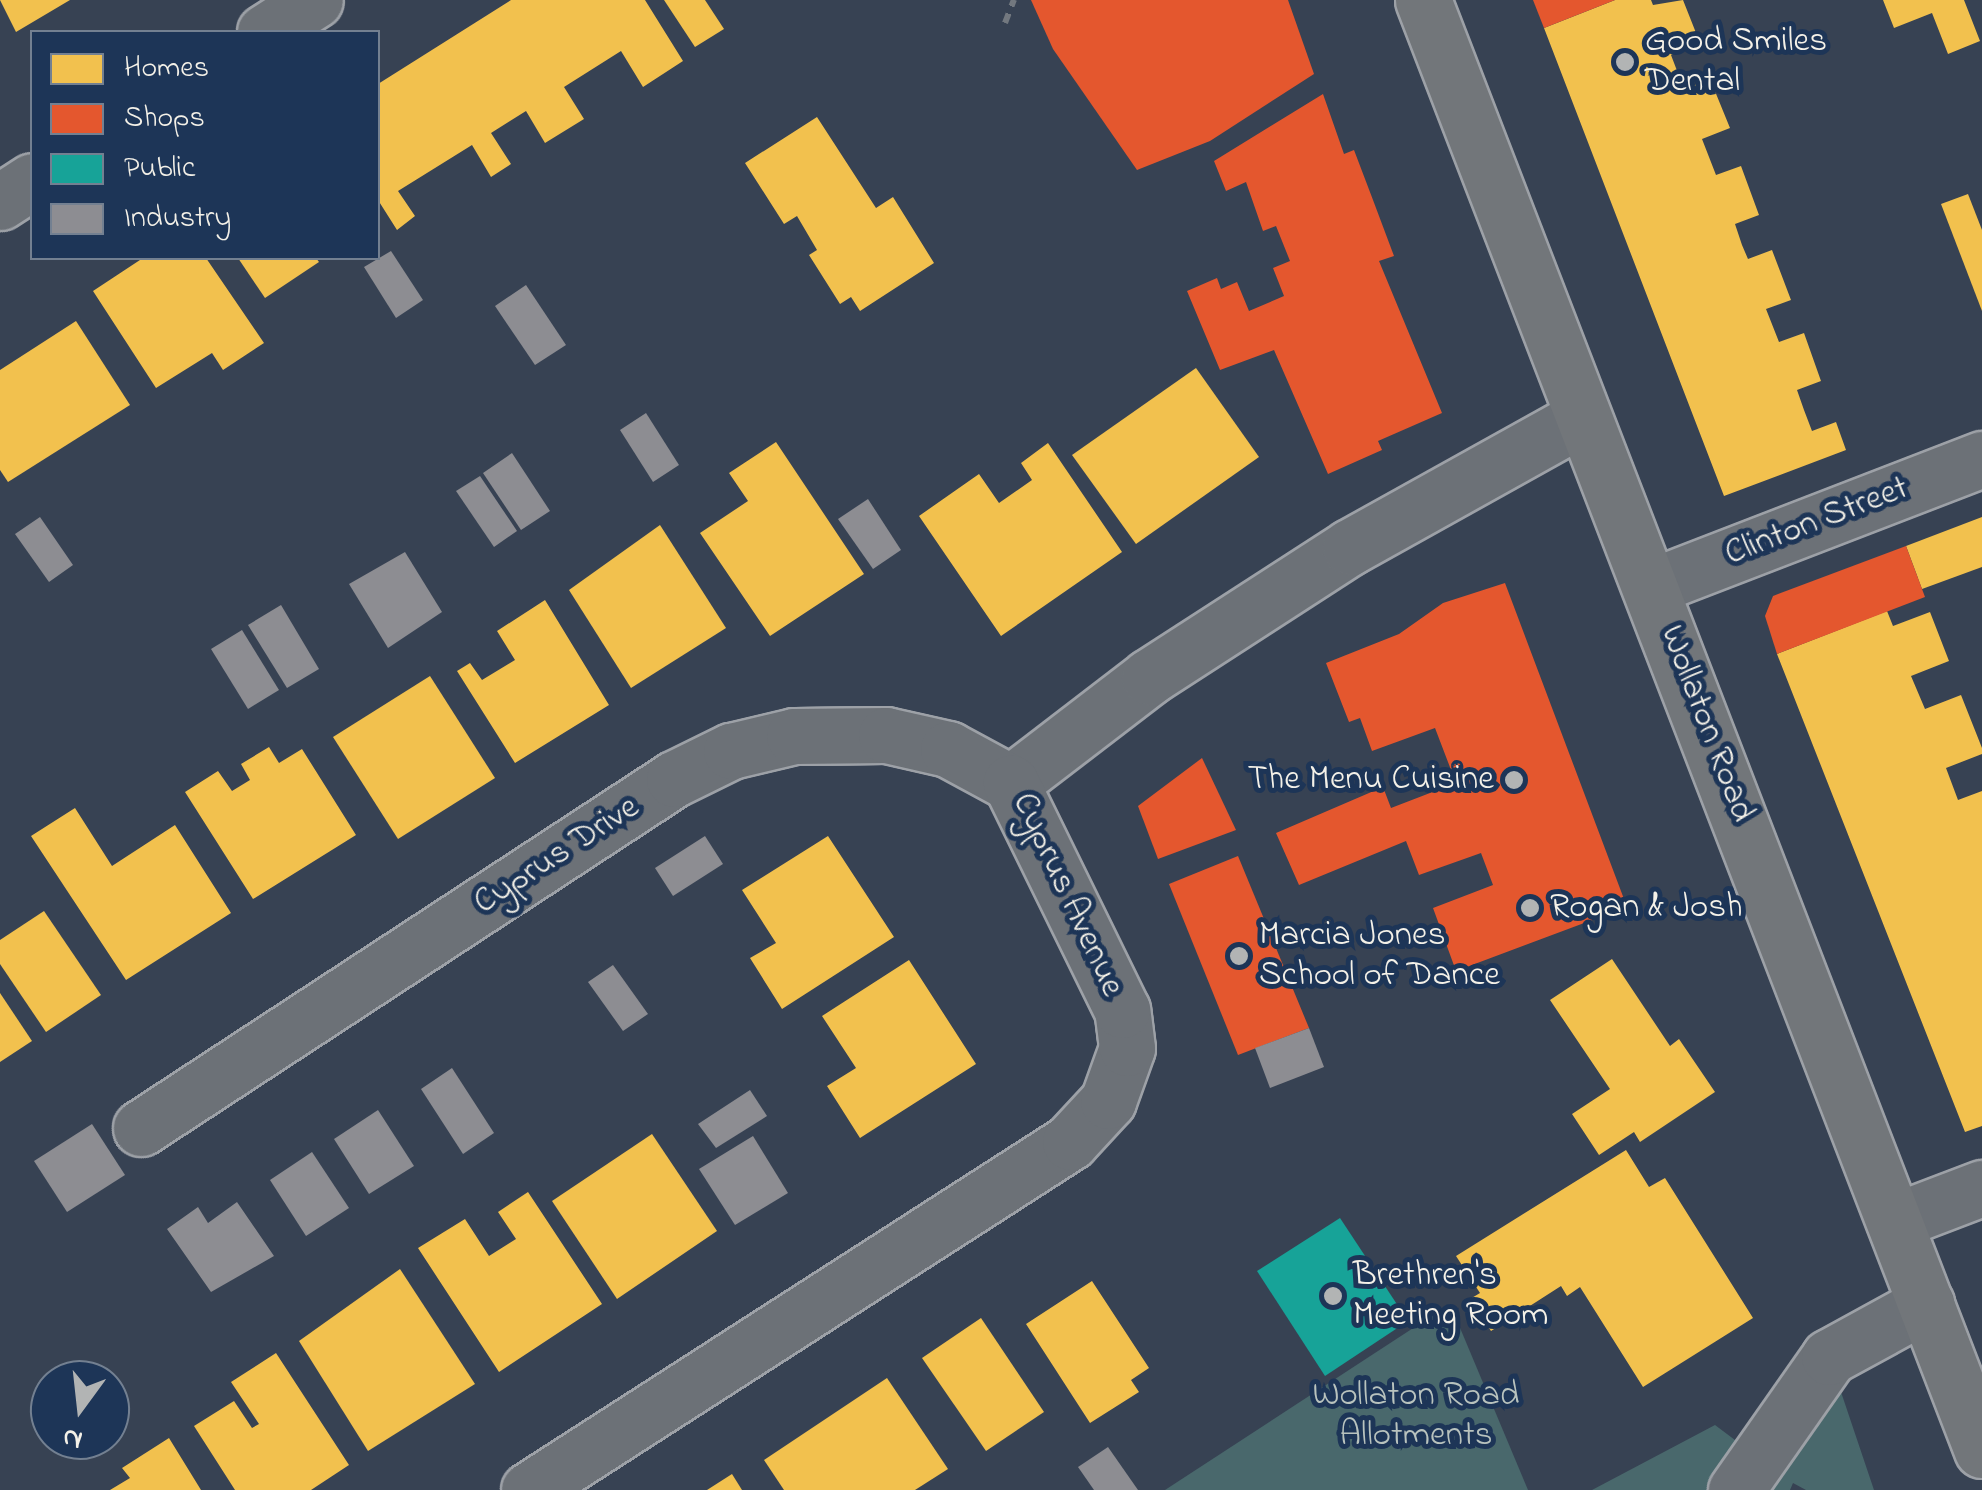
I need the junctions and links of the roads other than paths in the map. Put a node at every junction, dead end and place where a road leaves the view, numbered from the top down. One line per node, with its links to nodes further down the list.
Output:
1 (316, 0): 3 (street)
2 (1424, 0): 6 (main road, Wollaton Road)
3 (267, 30)
4 (30, 182): 5 (street)
5 (0, 202)
6 (1582, 418): 8 (main road, Wollaton Road); 9 (street, Cyprus Avenue)
7 (1982, 458): 8 (street, Clinton Street)
8 (1653, 586): 12 (main road, Wollaton Road)
9 (1011, 783): 10 (street, Cyprus Drive); 15 (street, Cyprus Avenue)
10 (142, 1128)
11 (1982, 1188): 12 (street)
12 (1898, 1220): 13 (main road, Wollaton Road)
13 (1926, 1304): 14 (main road, Wollaton Road); 16 (street)
14 (1982, 1450)
15 (529, 1490)
16 (1736, 1490)

